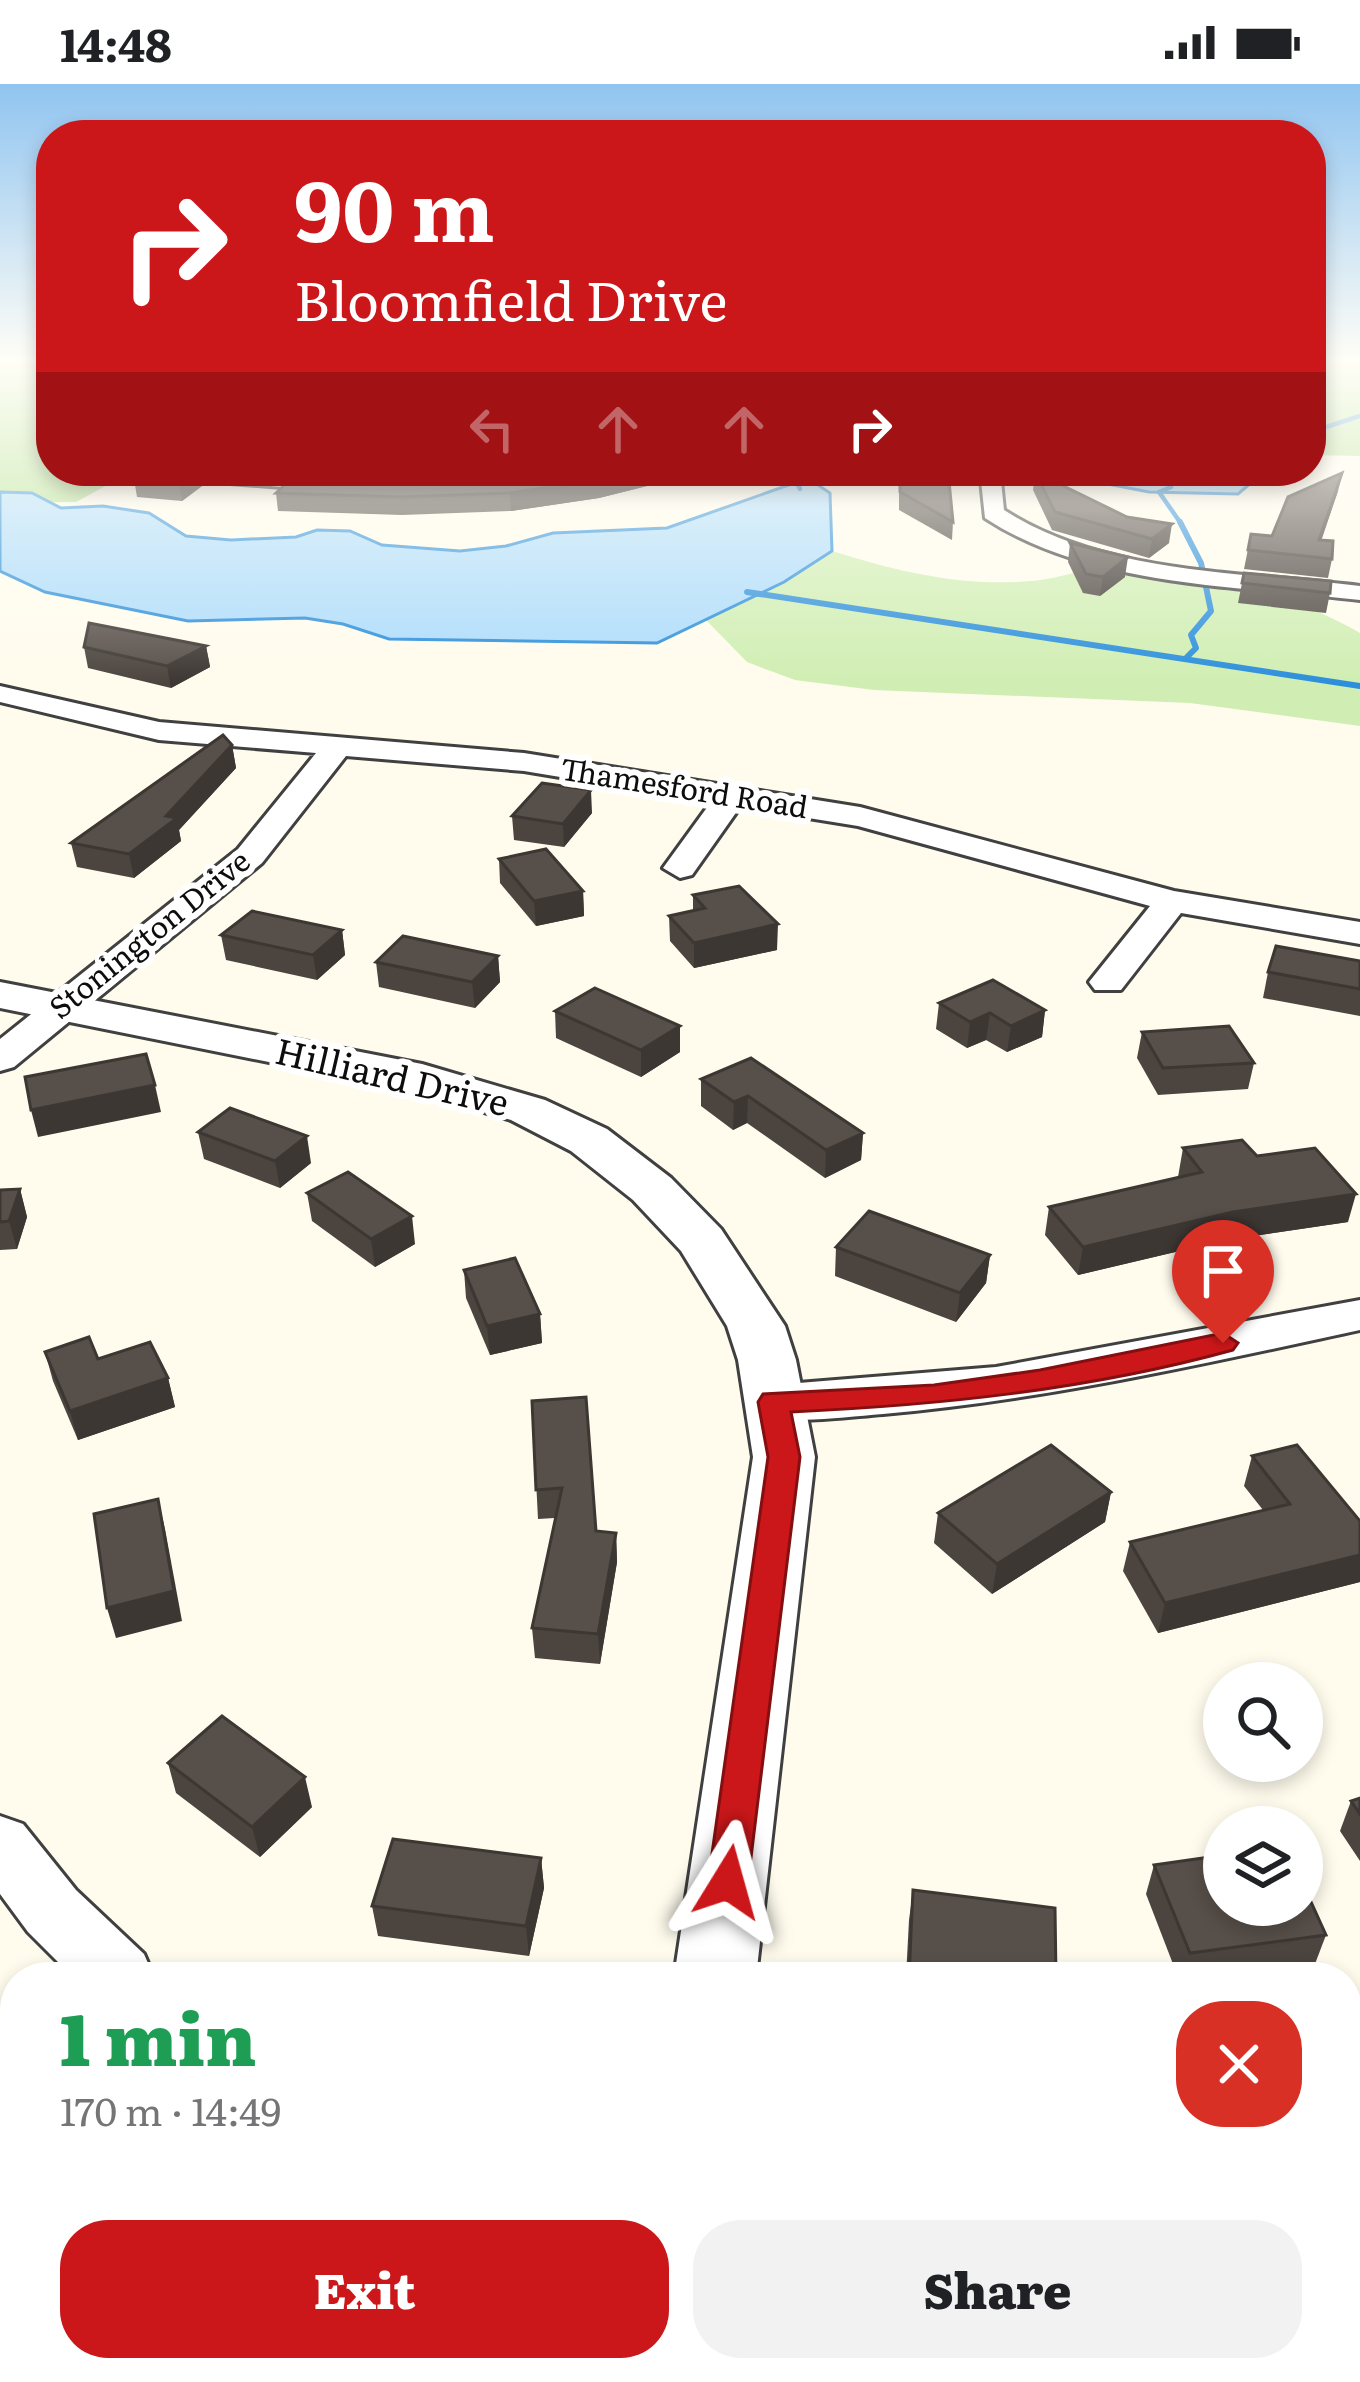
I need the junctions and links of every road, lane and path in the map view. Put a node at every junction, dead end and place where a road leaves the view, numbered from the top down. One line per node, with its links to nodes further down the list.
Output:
1 (362, 486): 3 (street)
2 (991, 486): 4 (street)
3 (371, 487)
4 (1360, 592)
5 (0, 694): 6 (street, Thamesford Road)
6 (337, 748): 7 (street, Thamesford Road); 13 (street, Stonington Drive)
7 (731, 797): 8 (street); 9 (street, Thamesford Road)
8 (680, 868)
9 (1172, 902): 10 (street, Thamesford Road); 11 (street)
10 (1360, 933)
11 (1108, 982)
12 (0, 995): 13 (street, Hilliard Drive)
13 (62, 1007): 14 (street, Stonington Drive); 16 (street, Hilliard Drive)
14 (0, 1059)
15 (1360, 1315): 16 (street)
16 (774, 1402): 19 (street, Hilliard Drive)
17 (0, 1844): 18 (street)
18 (105, 1962)
19 (717, 1962)

